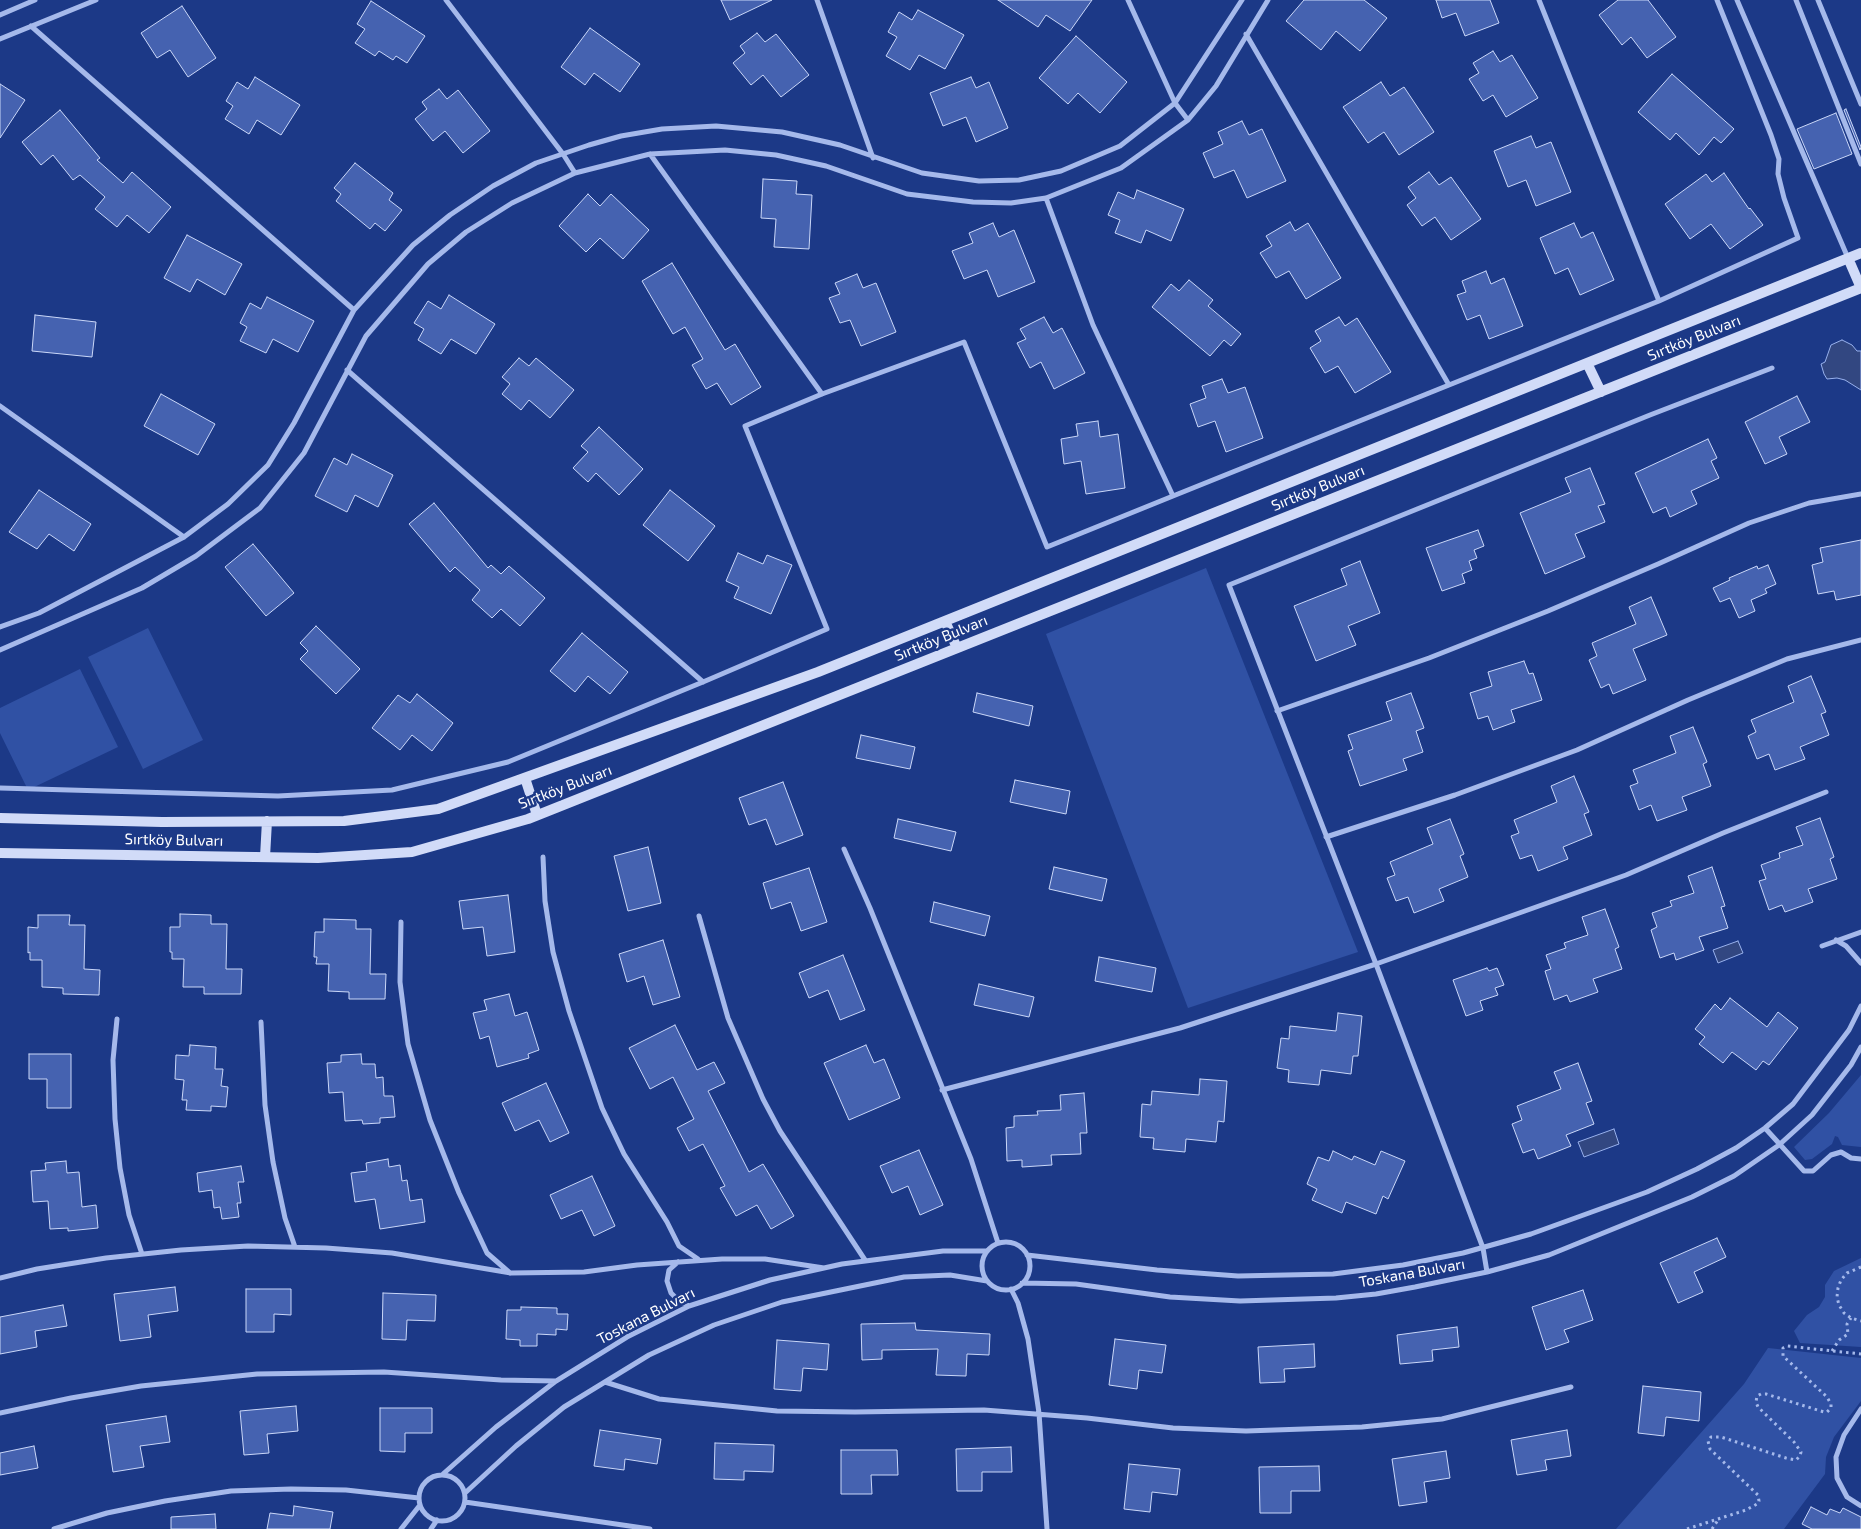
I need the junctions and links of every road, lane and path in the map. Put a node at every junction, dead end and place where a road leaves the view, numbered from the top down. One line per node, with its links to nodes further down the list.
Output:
1 (35, 0): 13 (street)
2 (96, 0): 14 (street)
3 (446, 0): 20 (street)
4 (817, 0): 22 (street)
5 (1128, 0): 17 (street)
6 (1242, 0): 17 (street)
7 (1268, 0): 15 (street)
8 (1539, 0): 29 (street)
9 (1717, 0): 29 (street)
10 (1737, 0): 27 (street)
11 (1796, 0): 23 (street)
12 (1818, 0): 18 (street)
13 (0, 15)
14 (31, 26): 16 (street); 30 (street)
15 (1246, 34): 19 (street); 34 (street)
16 (0, 40)
17 (1175, 103): 19 (street); 22 (street)
18 (1861, 104)
19 (1188, 120): 25 (street)
20 (564, 154): 22 (street); 24 (street); 30 (street)
21 (650, 154): 24 (street); 25 (street); 36 (street)
22 (873, 158)
23 (1861, 164)
24 (575, 173): 33 (street)
25 (1046, 198): 39 (street)
26 (1861, 253): 27 (main road, Sırtköy Bulvarı)
27 (1848, 258): 28 (main road); 31 (main road, Sırtköy Bulvarı)
28 (1861, 288): 35 (main road, Sırtköy Bulvarı)
29 (1659, 301): 34 (street)
30 (354, 310): 40 (street)
31 (1587, 363): 35 (main road); 41 (main road, Sırtköy Bulvarı)
32 (1772, 368): 47 (street)
33 (347, 370): 45 (street); 46 (street)
34 (1449, 385): 39 (street)
35 (1601, 392): 44 (main road, Sırtköy Bulvarı)
36 (822, 394): 39 (street); 46 (street)
37 (0, 406): 40 (street)
38 (1861, 494): 47 (street)
39 (1173, 496)
40 (184, 537): 42 (street)
41 (945, 621): 44 (main road); 48 (main road, Sırtköy Bulvarı)
42 (0, 626)
43 (1861, 640): 54 (street)
44 (957, 648): 51 (main road, Sırtköy Bulvarı)
45 (0, 650)
46 (703, 682): 49 (street)
47 (1277, 711): 54 (street)
48 (524, 778): 51 (main road); 53 (main road, Sırtköy Bulvarı)
49 (0, 788)
50 (1826, 792): 65 (street)
51 (538, 815): 57 (main road, Sırtköy Bulvarı)
52 (0, 818): 53 (main road, Sırtköy Bulvarı)
53 (267, 822): 57 (main road)
54 (1326, 837): 65 (street)
55 (844, 849): 70 (street)
56 (0, 853): 57 (main road, Sırtköy Bulvarı)
57 (265, 857)
58 (543, 857): 80 (street)
59 (699, 916): 81 (street)
60 (401, 922): 86 (street)
61 (1861, 932): 62 (street)
62 (1836, 940): 63 (street); 64 (street)
63 (1822, 946)
64 (1861, 963)
65 (1376, 964): 70 (street); 76 (street)
66 (1861, 1006): 71 (street, Toskana Bulvarı)
67 (117, 1019): 78 (street)
68 (261, 1022): 75 (street)
69 (1861, 1047): 72 (street, Toskana Bulvarı)
70 (942, 1090): 74 (street)
71 (1765, 1128): 72 (street); 76 (street, Toskana Bulvarı)
72 (1779, 1144): 73 (street); 85 (street, Toskana Bulvarı)
73 (1861, 1159)
74 (998, 1243): 77 (street); 79 (street, Toskana Bulvarı)
75 (295, 1247): 78 (street); 86 (street)
76 (1483, 1248): 79 (street, Toskana Bulvarı); 85 (street)
77 (986, 1252): 81 (street, Toskana Bulvarı); 88 (street)
78 (142, 1254): 87 (street)
79 (1027, 1255): 89 (street)
80 (699, 1260): 82 (street); 84 (street)
81 (866, 1260): 84 (street, Toskana Bulvarı)
82 (678, 1262): 86 (street); 91 (street)
83 (1861, 1266): 92 (path)
84 (824, 1268): 91 (street, Toskana Bulvarı)
85 (1487, 1272): 89 (street, Toskana Bulvarı)
86 (511, 1273)
87 (0, 1278)
88 (987, 1280): 90 (street); 97 (street)
89 (1022, 1283): 90 (street, Toskana Bulvarı)
90 (1011, 1289): 101 (street)
91 (689, 1306): 96 (street, Toskana Bulvarı)
92 (1851, 1318): 93 (path); 94 (path)
93 (1861, 1322)
94 (1832, 1351): 95 (path); 109 (path)
95 (1861, 1354)
96 (556, 1381): 100 (street); 102 (street, Toskana Bulvarı)
97 (605, 1382): 101 (street); 103 (street)
98 (1571, 1387): 101 (street)
99 (1861, 1409): 107 (street)
100 (0, 1413)
101 (1039, 1414): 114 (street)
102 (443, 1474): 103 (street); 104 (street, Toskana Bulvarı)
103 (465, 1493): 105 (street)
104 (419, 1498): 106 (street); 110 (street)
105 (465, 1502): 108 (street); 113 (street)
106 (420, 1505): 108 (street); 111 (street)
107 (1861, 1506)
108 (437, 1520): 112 (street)
109 (1718, 1520): 115 (path); 116 (path)
110 (54, 1529)
111 (401, 1529)
112 (431, 1529)
113 (650, 1529)
114 (1047, 1529)
115 (1687, 1529)
116 (1712, 1529)

